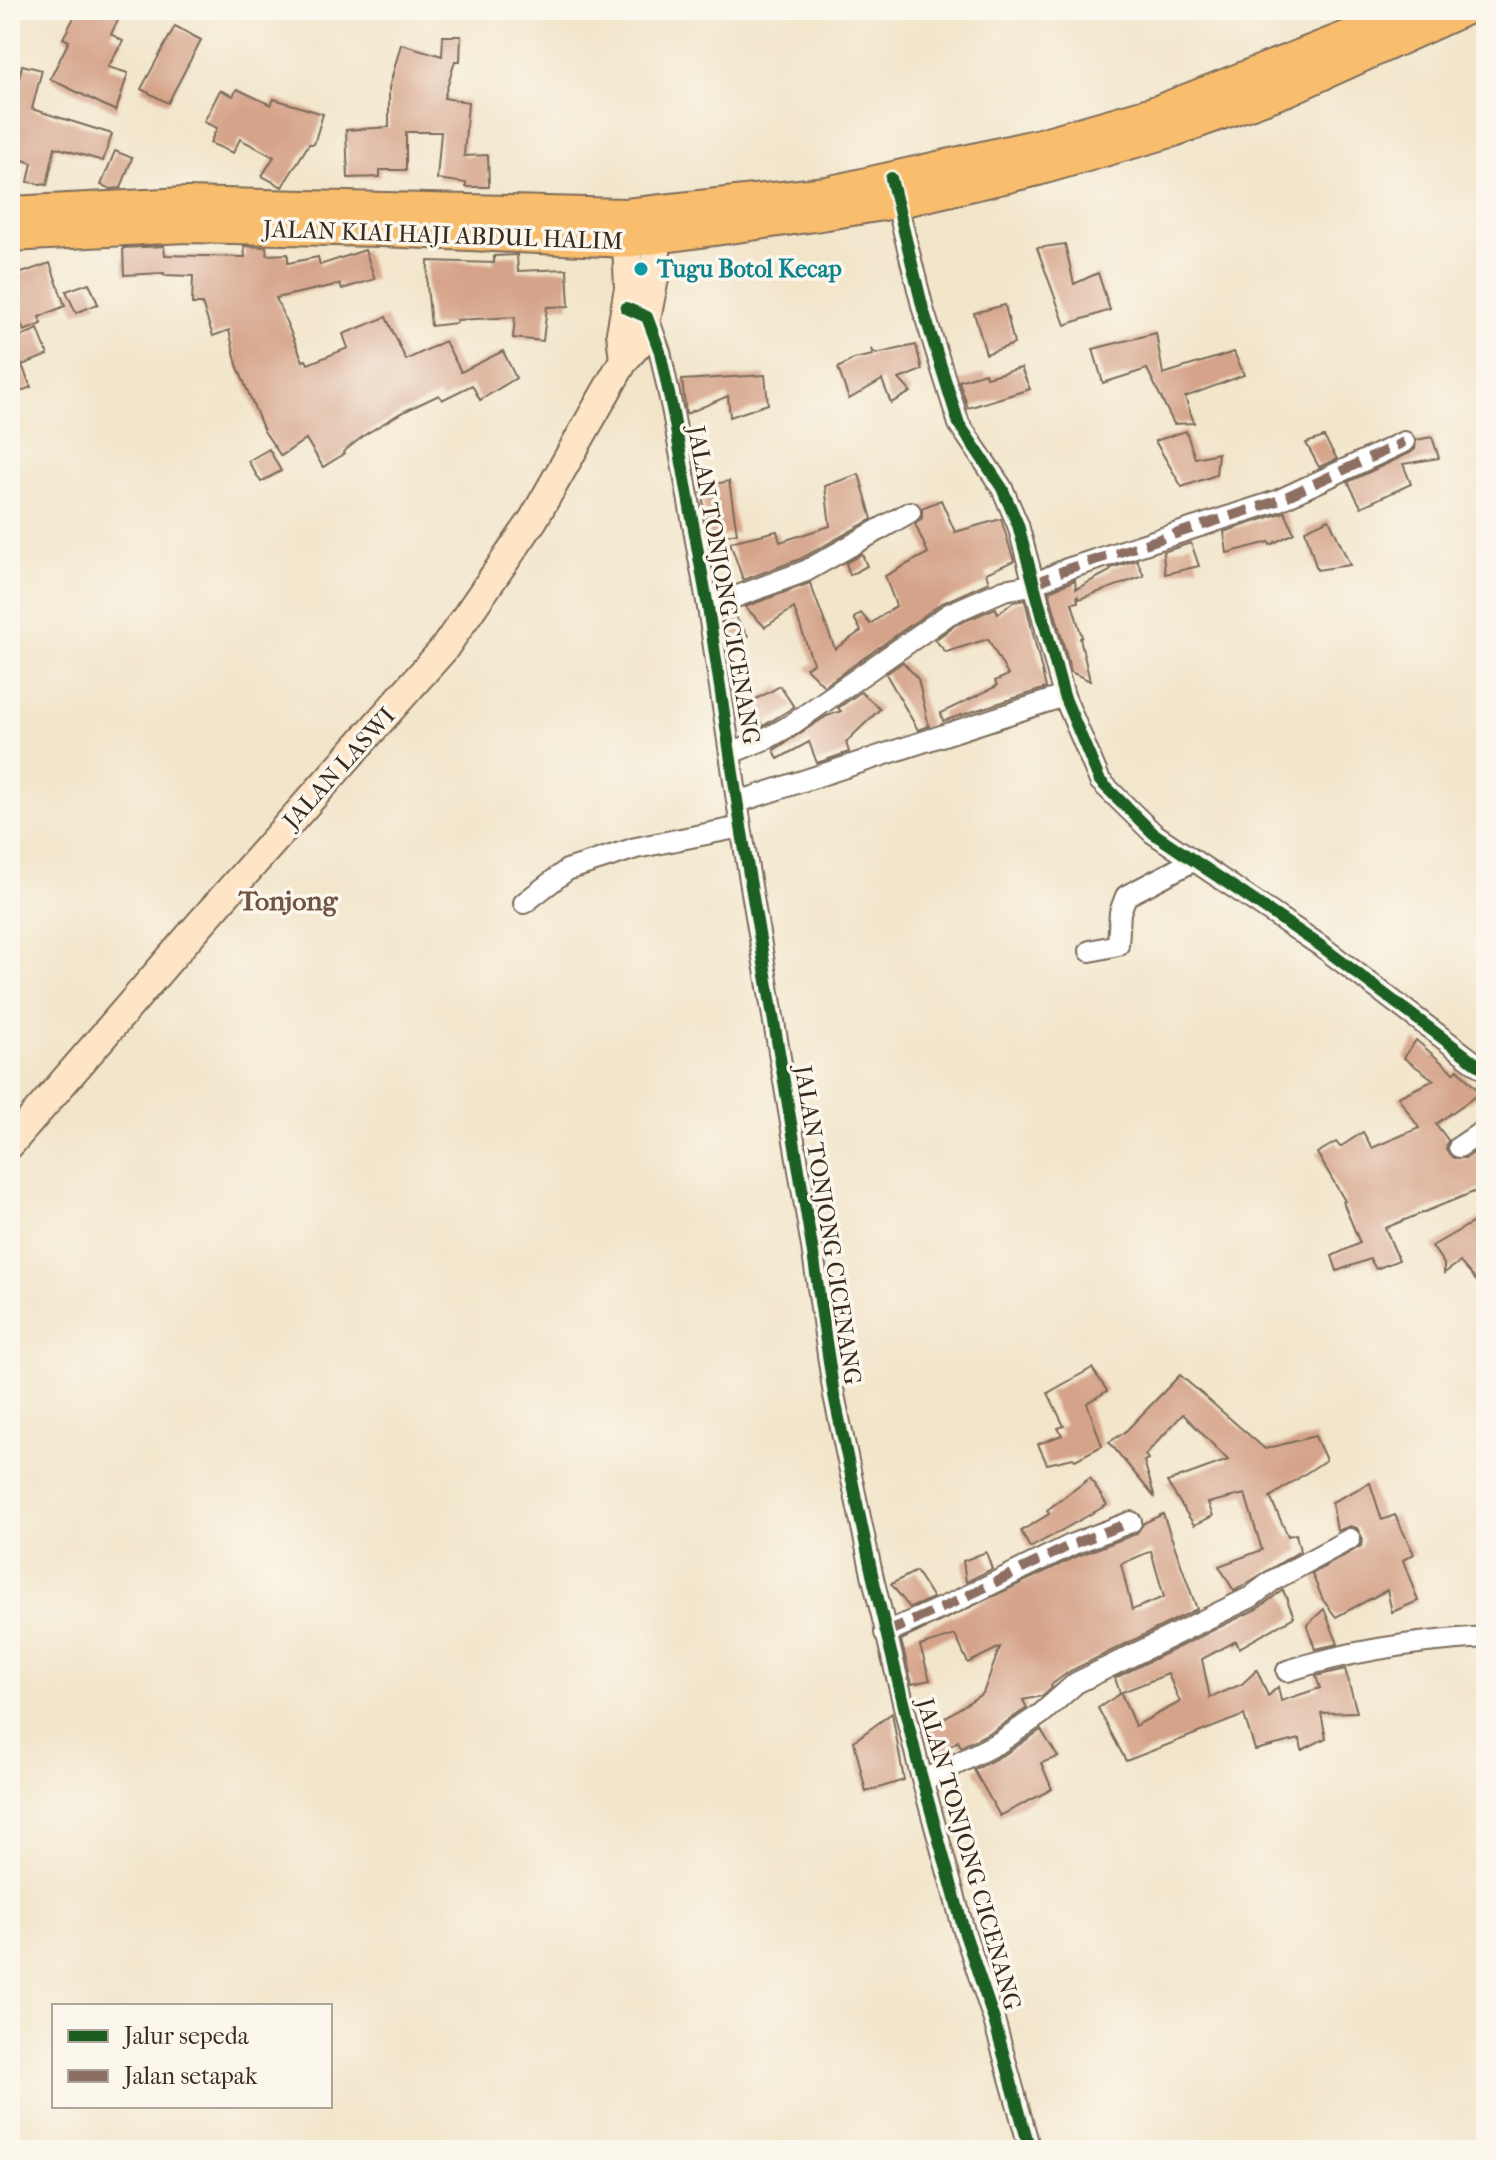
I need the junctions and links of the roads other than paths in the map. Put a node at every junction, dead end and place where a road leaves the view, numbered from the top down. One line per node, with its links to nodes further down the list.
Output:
1 (1405, 10): 3 (main road, JALAN KIAI HAJI ABDUL HALIM)
2 (1464, 10): 3 (main road, JALAN KIAI HAJI ABDUL HALIM)
3 (893, 190): 5 (main road, JALAN KIAI HAJI ABDUL HALIM); 10 (street)
4 (10, 212): 5 (main road, JALAN KIAI HAJI ABDUL HALIM)
5 (642, 227): 6 (main road, JALAN KIAI HAJI ABDUL HALIM); 7 (main road, JALAN LASWI)
6 (10, 236)
7 (637, 312): 11 (street, JALAN TONJONG CICENANG); 21 (main road, JALAN LASWI)
8 (1404, 442): 10 (street)
9 (910, 512): 11 (street)
10 (1032, 585): 12 (street); 13 (street)
11 (708, 607): 13 (street, JALAN TONJONG CICENANG)
12 (1064, 696): 14 (street); 16 (street)
13 (731, 753): 14 (street, JALAN TONJONG CICENANG)
14 (738, 802): 15 (street, JALAN TONJONG CICENANG)
15 (741, 827): 17 (street); 25 (street, JALAN TONJONG CICENANG)
16 (1193, 861): 18 (street); 19 (street)
17 (524, 903)
18 (1090, 951)
19 (1483, 1063)
20 (1486, 1129): 22 (street)
21 (15, 1130)
22 (1459, 1147)
23 (1131, 1522): 25 (street)
24 (1350, 1539): 28 (street)
25 (885, 1633): 28 (street, JALAN TONJONG CICENANG)
26 (1486, 1637): 27 (street)
27 (1287, 1671)
28 (923, 1781): 29 (street, JALAN TONJONG CICENANG)
29 (1030, 2150)

